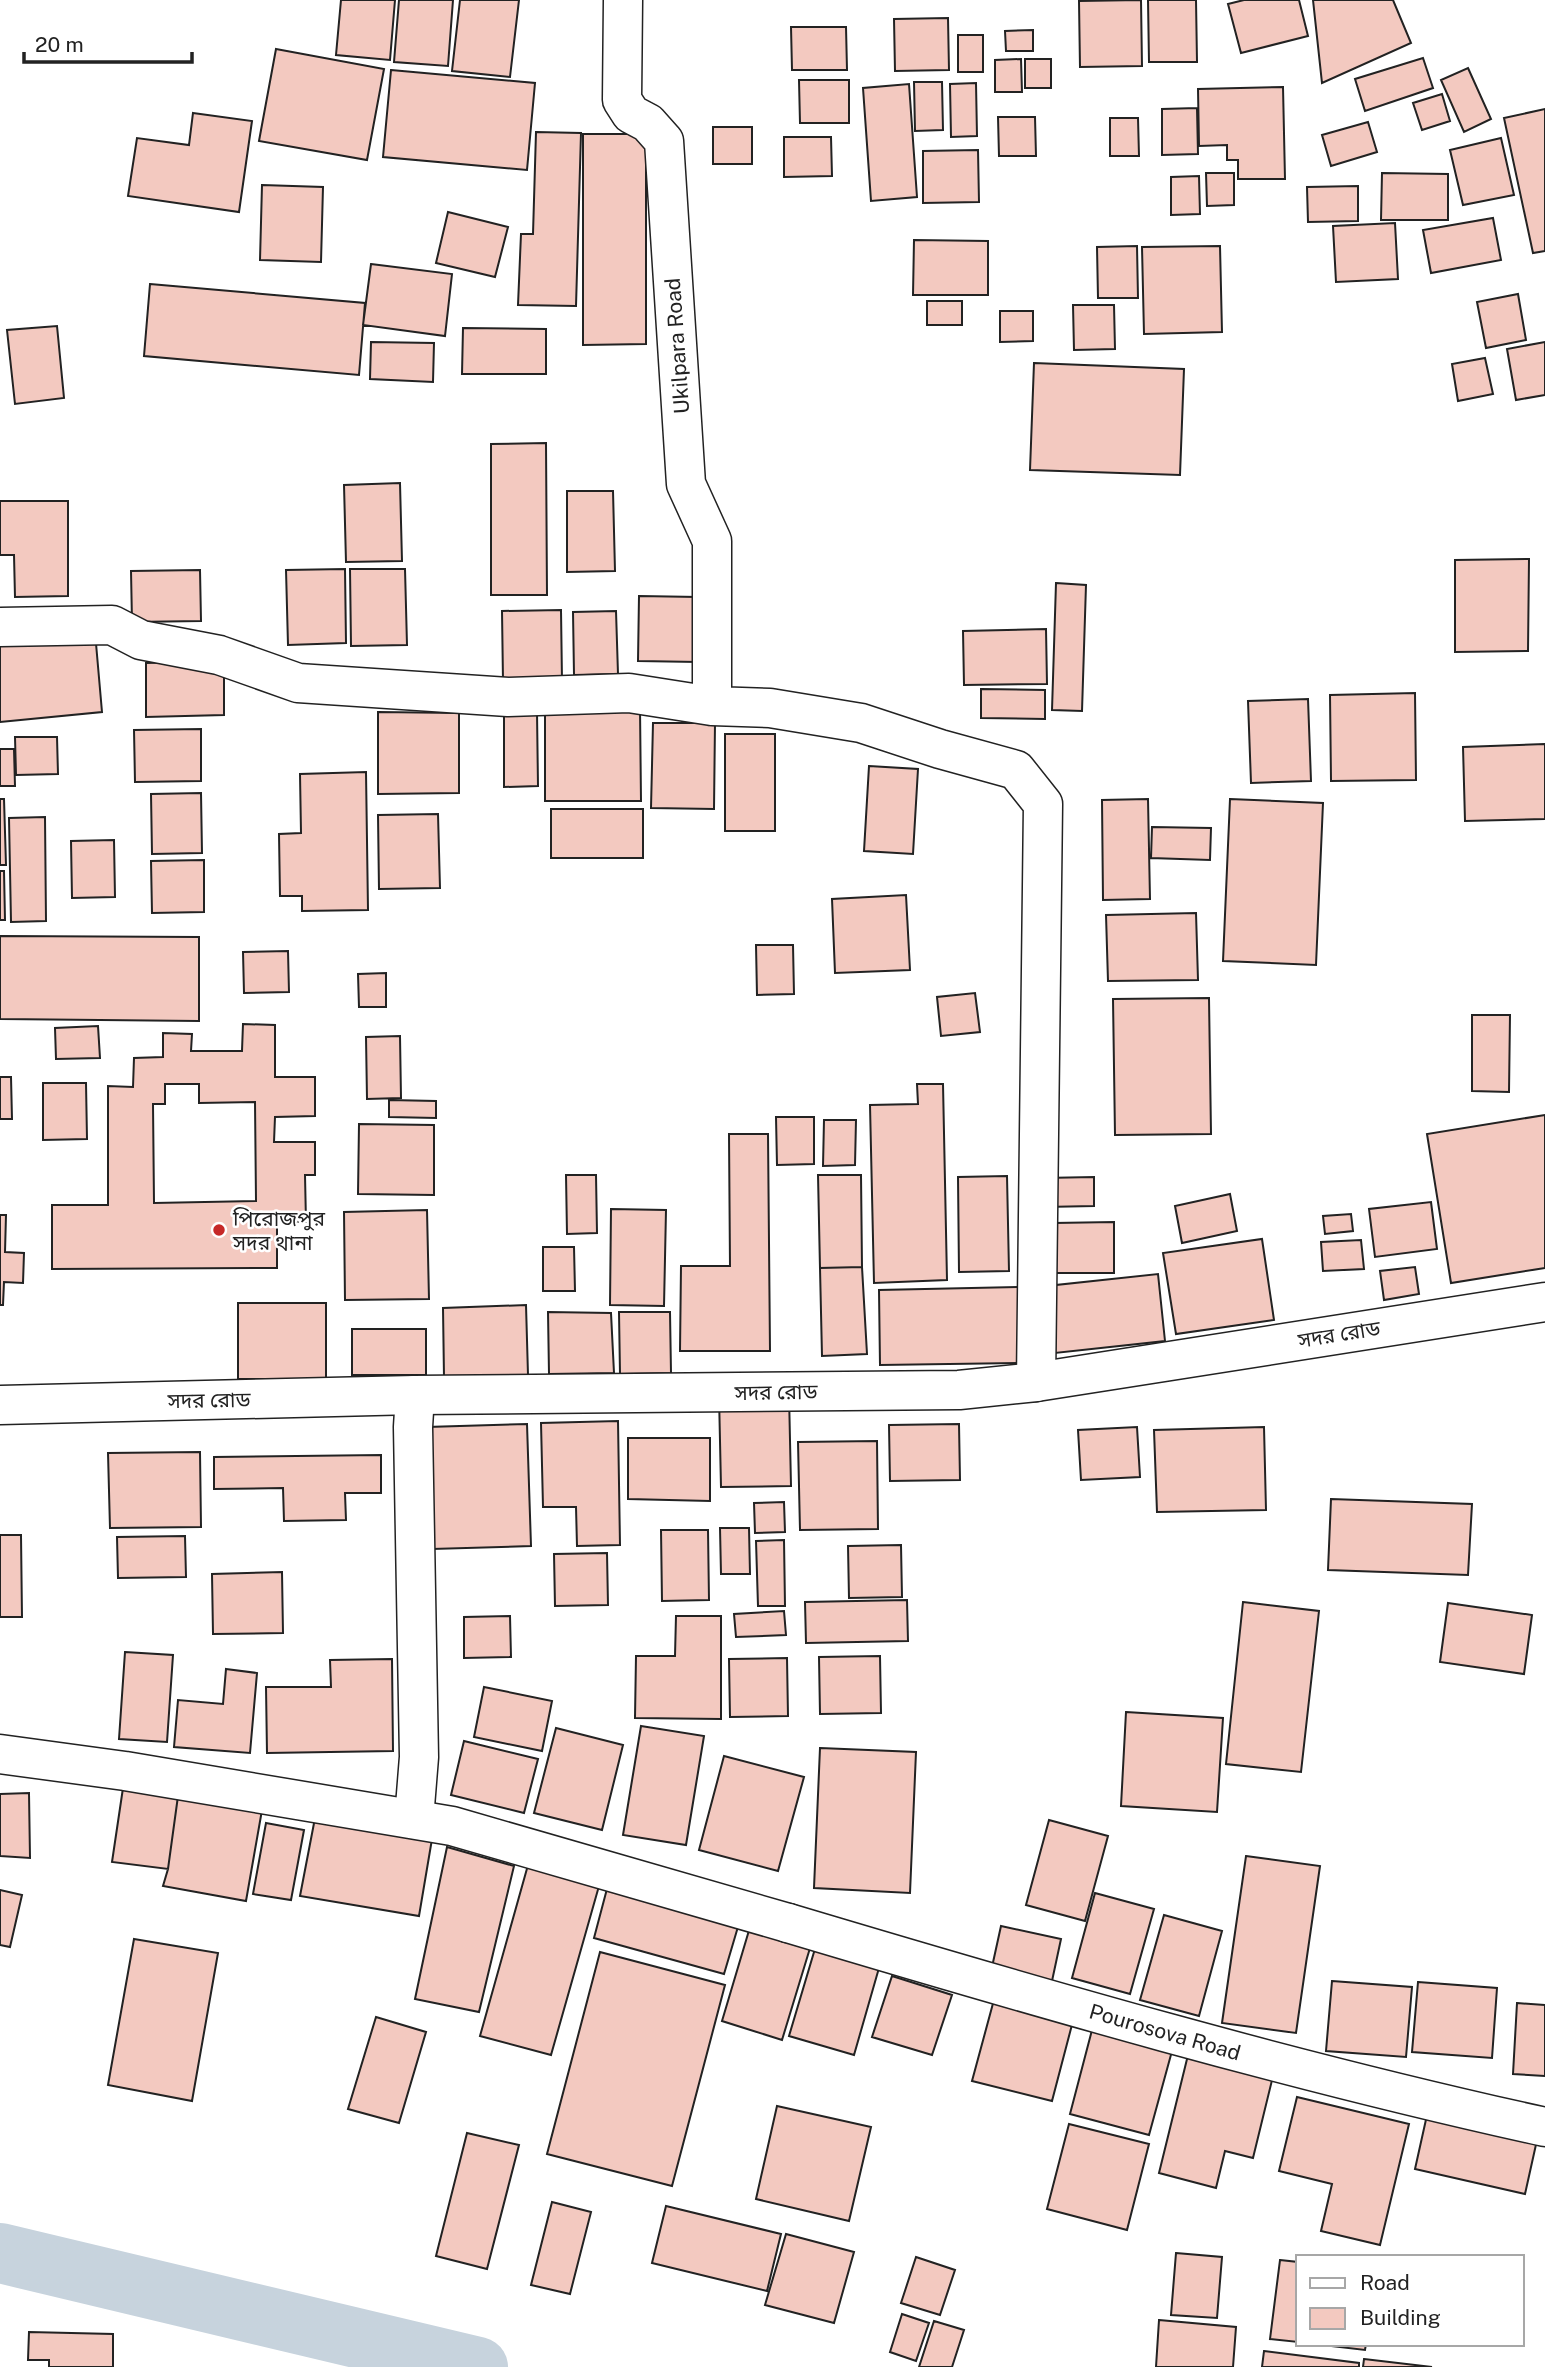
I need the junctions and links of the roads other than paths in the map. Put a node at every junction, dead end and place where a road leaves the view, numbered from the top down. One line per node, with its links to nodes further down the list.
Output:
1 (623, 0): 3 (street, Ukilpara Road)
2 (0, 627): 3 (street)
3 (712, 706): 5 (street)
4 (1545, 1302): 5 (street, সদর রোড)
5 (1036, 1382): 6 (street, সদর রোড)
6 (415, 1395): 7 (street, সদর রোড); 9 (street)
7 (0, 1405)
8 (0, 1754): 9 (street, Pourosova Road)
9 (414, 1819): 10 (street, Pourosova Road)
10 (1545, 2127)

